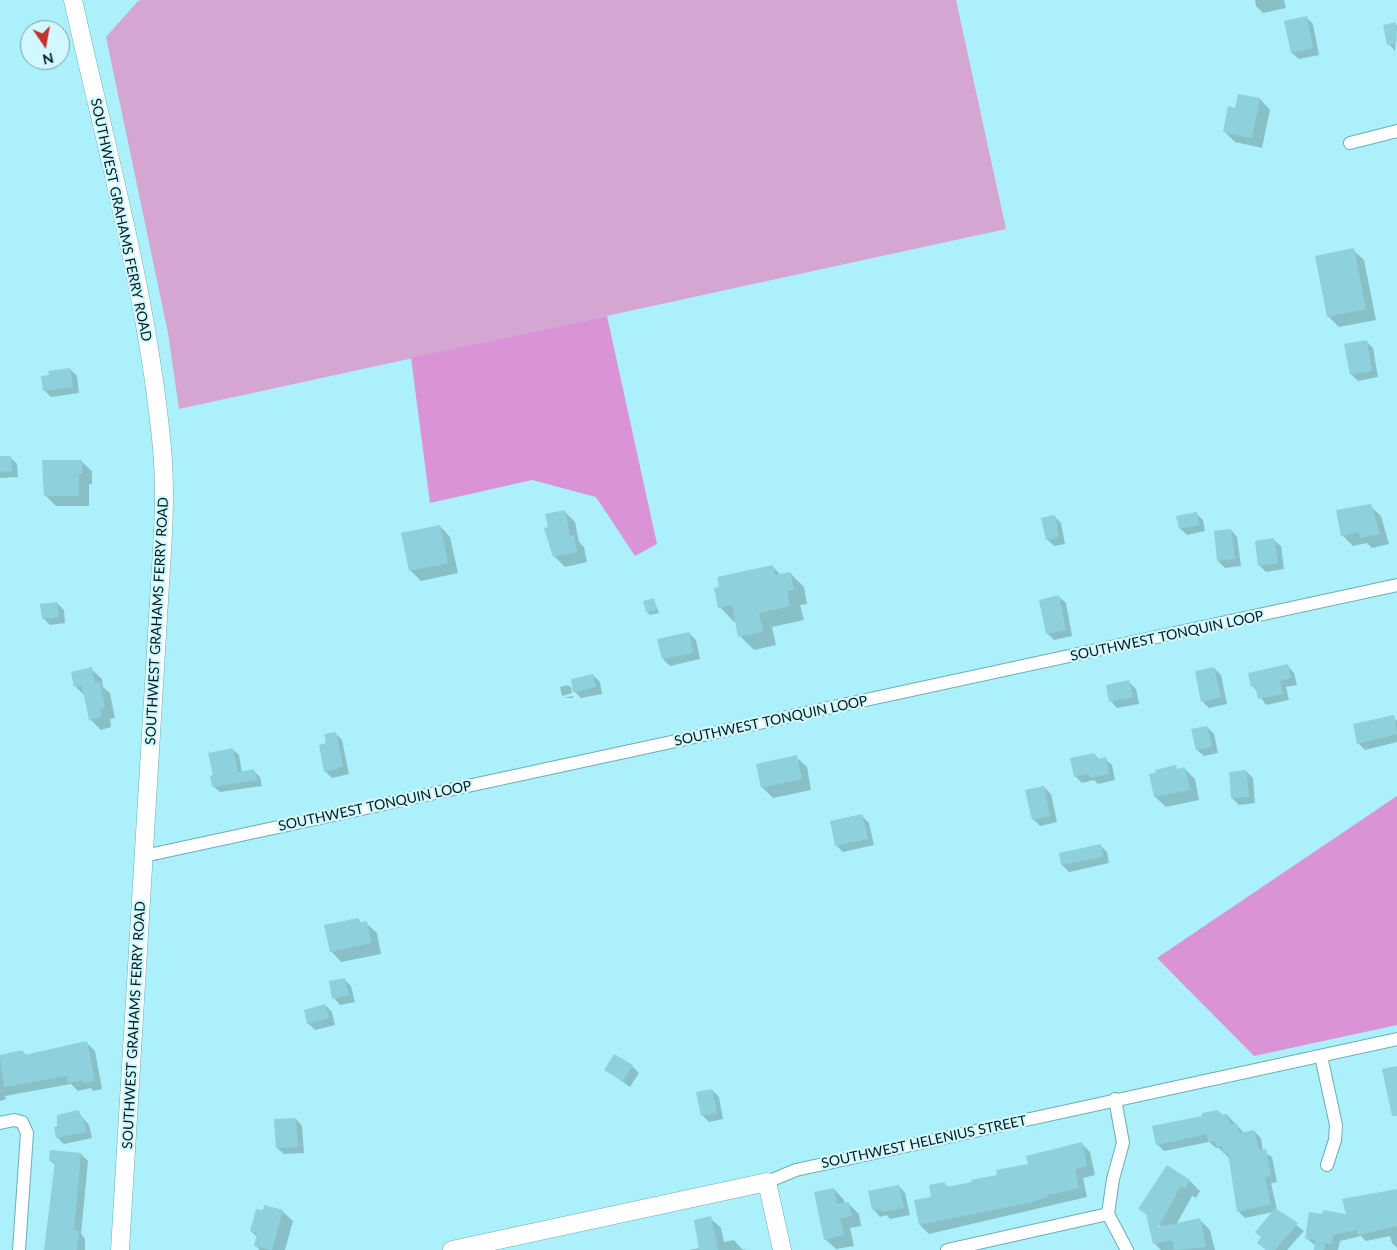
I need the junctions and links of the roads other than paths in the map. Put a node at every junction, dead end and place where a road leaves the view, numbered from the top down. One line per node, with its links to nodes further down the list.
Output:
1 (73, 0): 5 (street, SOUTHWEST GRAHAMS FERRY ROAD)
2 (1397, 131): 3 (street)
3 (1350, 143)
4 (1397, 585): 5 (street, SOUTHWEST TONQUIN LOOP)
5 (144, 856): 14 (street, SOUTHWEST GRAHAMS FERRY ROAD)
6 (1397, 1039): 7 (street, SOUTHWEST HELENIUS STREET)
7 (1321, 1056): 8 (street, SOUTHWEST HELENIUS STREET); 10 (street)
8 (1115, 1099): 11 (street, SOUTHWEST HELENIUS STREET); 12 (street)
9 (0, 1123): 13 (street)
10 (1327, 1165)
11 (767, 1182): 15 (street, SOUTHWEST HELENIUS STREET); 16 (street)
12 (1108, 1214): 17 (street); 18 (street)
13 (19, 1250)
14 (120, 1250)
15 (452, 1250)
16 (782, 1250)
17 (947, 1250)
18 (1127, 1250)

